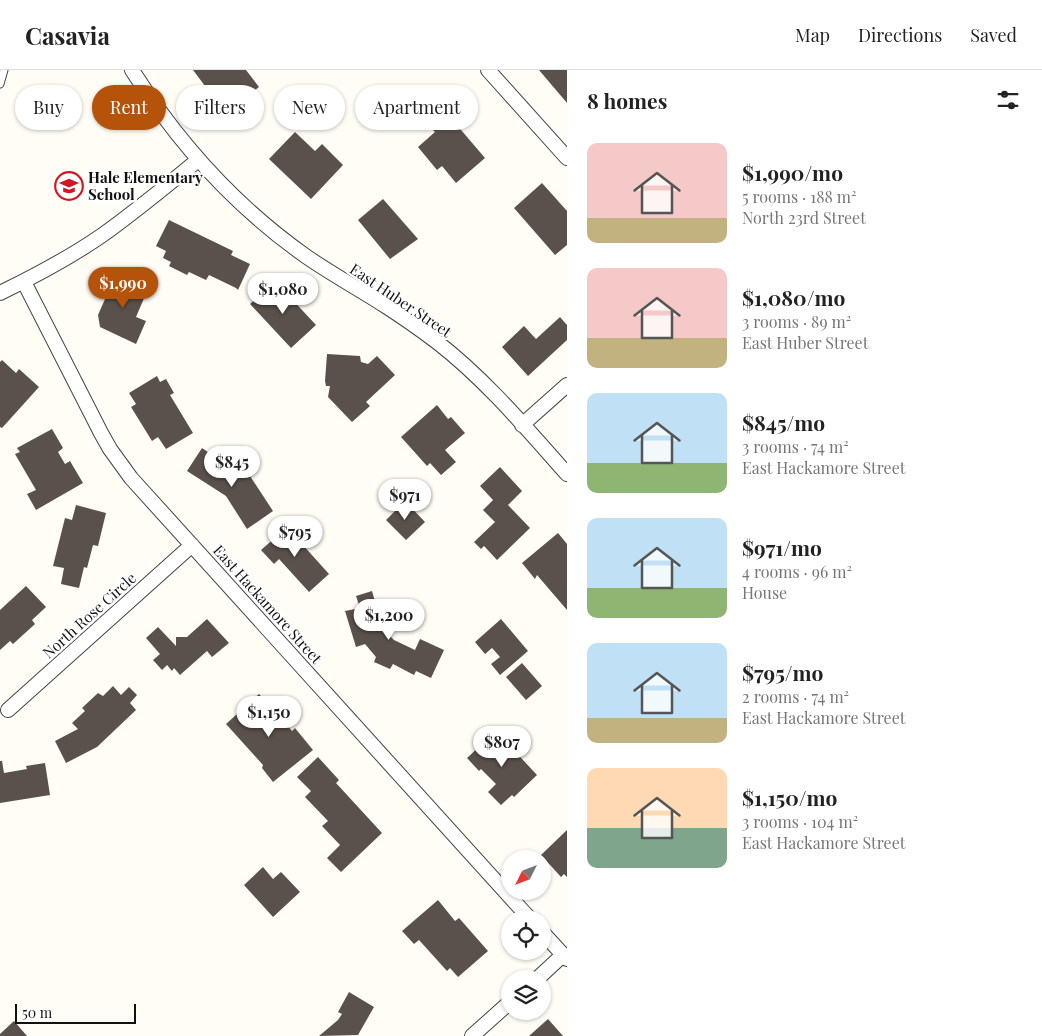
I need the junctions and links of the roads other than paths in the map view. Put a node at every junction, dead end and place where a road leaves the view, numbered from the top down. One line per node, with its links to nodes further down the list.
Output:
1 (4, 70): 4 (lane)
2 (132, 70): 6 (street, East Huber Street)
3 (488, 70): 5 (street)
4 (0, 84)
5 (567, 158)
6 (198, 160): 7 (street); 10 (street, East Huber Street)
7 (24, 282): 8 (street); 12 (street, East Hackamore Street)
8 (0, 293)
9 (567, 385): 10 (street)
10 (522, 425): 11 (street, East Huber Street)
11 (567, 474)
12 (192, 544): 13 (street, North Rose Circle); 14 (street, East Hackamore Street)
13 (8, 710)
14 (522, 910)
15 (551, 942): 16 (street)
16 (565, 957): 17 (street)
17 (548, 970)
18 (501, 1010): 19 (street)
19 (472, 1036)

